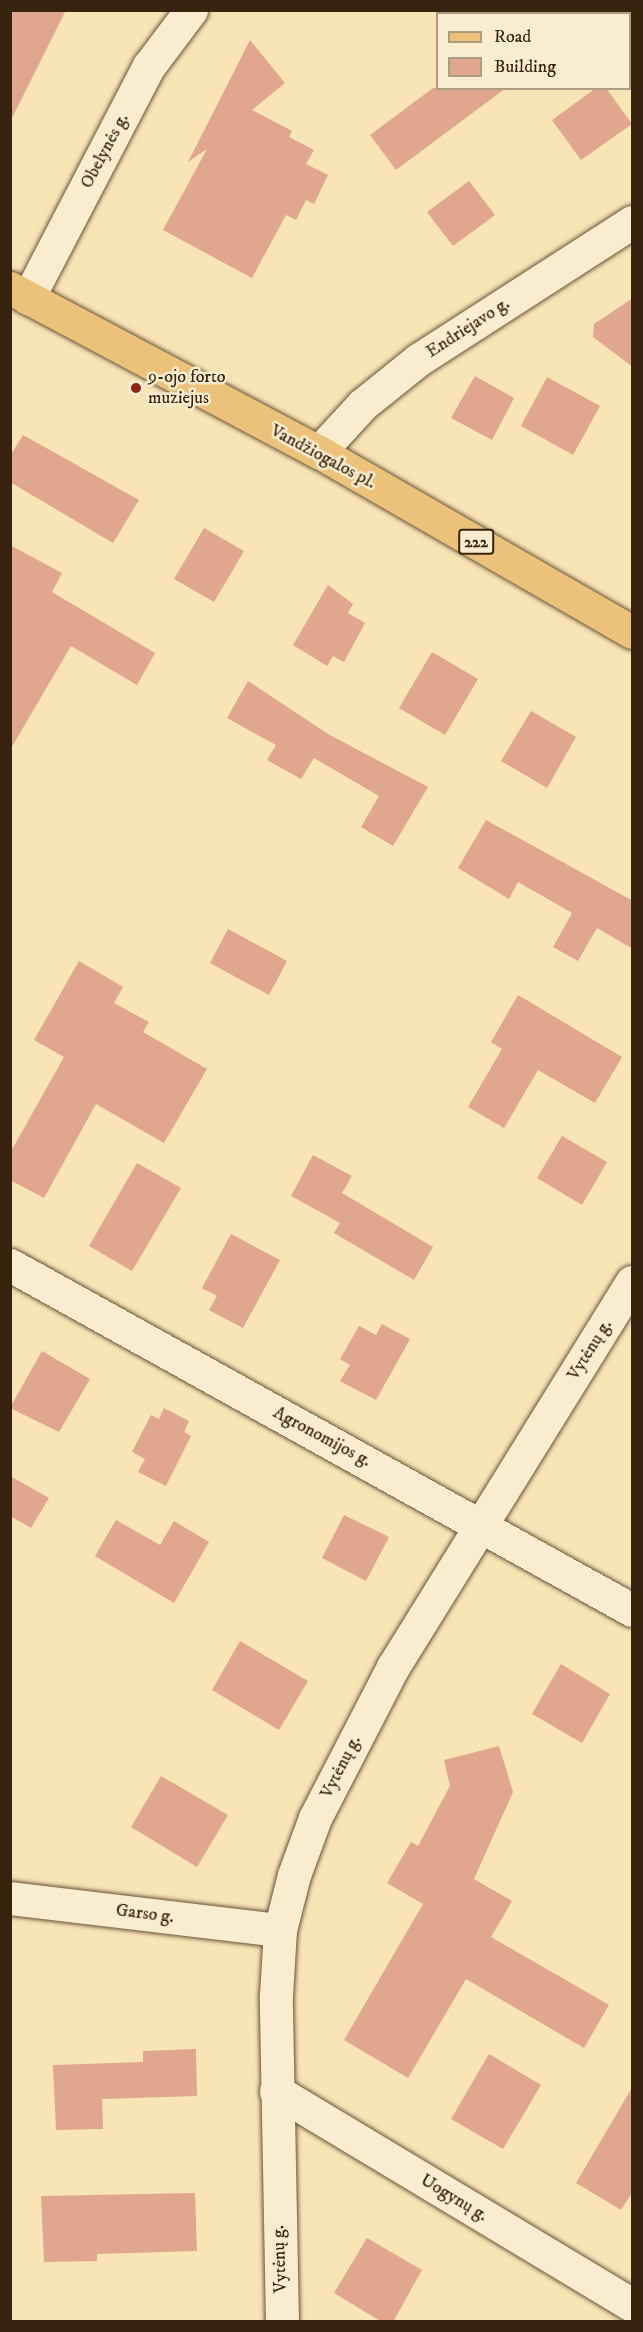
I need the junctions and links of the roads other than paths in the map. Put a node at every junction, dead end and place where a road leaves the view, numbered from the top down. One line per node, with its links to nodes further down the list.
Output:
1 (191, 10): 3 (street, Obelynės g.)
2 (633, 222): 4 (street, Endriejavo g.)
3 (19, 293): 4 (main road, Vandžiogalos pl. / 222)
4 (319, 452): 5 (main road, Vandžiogalos pl. / 222)
5 (633, 632)
6 (10, 1264): 8 (street, Agronomijos g.)
7 (633, 1282): 8 (street, Vytėnų g.)
8 (481, 1522): 9 (street, Agronomijos g.); 11 (street, Vytėnų g.)
9 (633, 1610)
10 (10, 1898): 11 (street, Garso g.)
11 (280, 1930): 12 (street, Vytėnų g.)
12 (276, 2091): 13 (street, Uogynų g.); 14 (street, Vytėnų g.)
13 (633, 2305)
14 (282, 2322)

